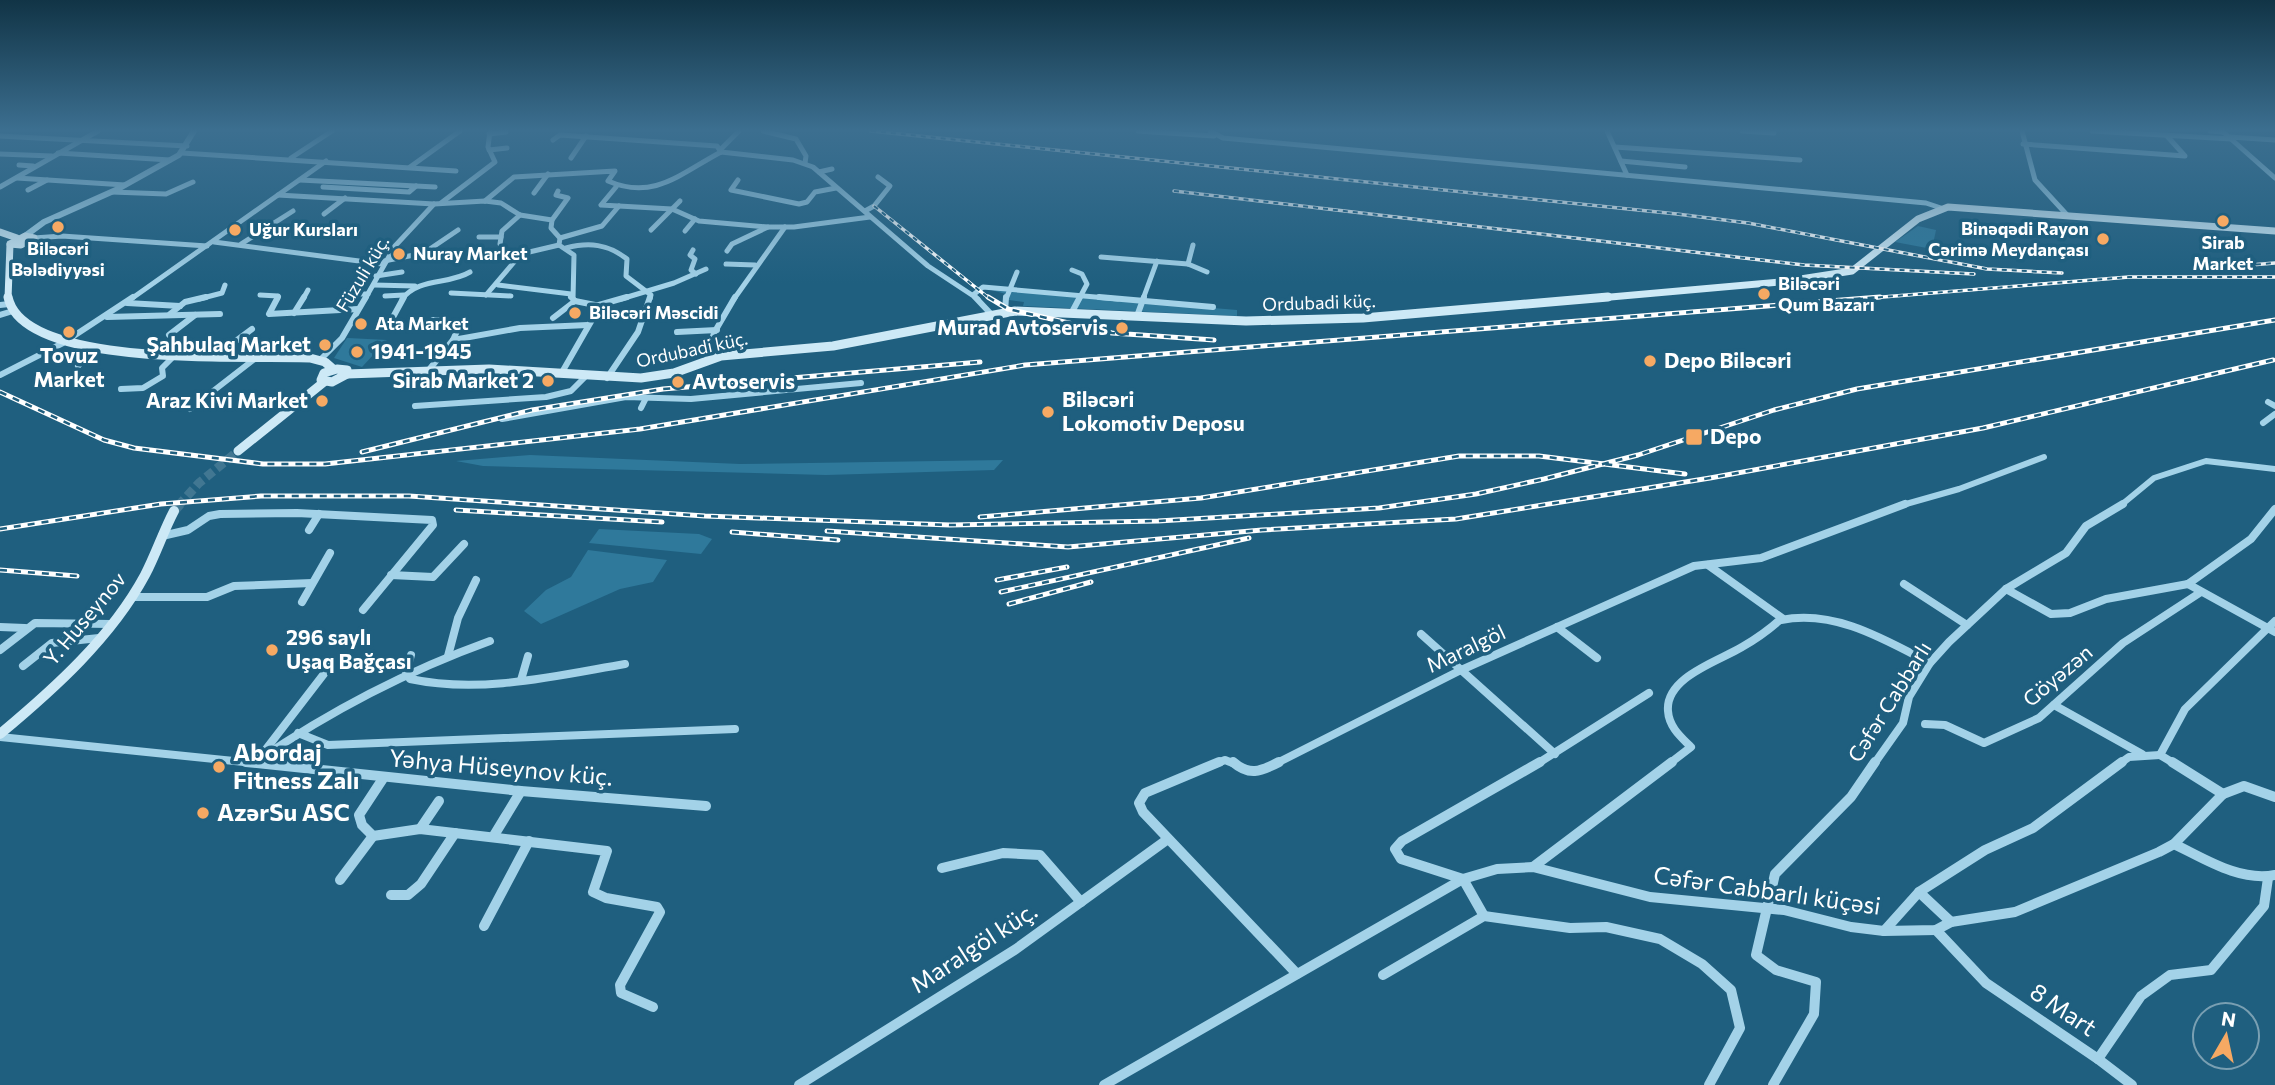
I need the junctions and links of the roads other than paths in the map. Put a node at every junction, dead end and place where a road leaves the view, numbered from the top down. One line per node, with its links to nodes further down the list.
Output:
1 (44, 182): 23 (street)
2 (101, 182): 17 (street)
3 (133, 182): 17 (street)
4 (193, 182): 25 (street)
5 (298, 182): 27 (street)
6 (332, 182): 18 (street)
7 (469, 182): 31 (street)
8 (507, 182): 29 (street)
9 (542, 182): 26 (street)
10 (609, 182): 21 (street)
11 (666, 182): 21 (street)
12 (737, 182): 22 (street)
13 (829, 182): 22 (street)
14 (884, 182): 38 (street)
15 (1706, 182): 35 (street)
16 (2035, 182): 33 (street)
17 (125, 186): 25 (street)
18 (416, 186): 19 (street); 20 (street)
19 (323, 187)
20 (435, 187)
21 (616, 187): 34 (street)
22 (836, 188): 38 (street)
23 (28, 190)
24 (558, 191): 45 (street)
25 (112, 192): 55 (street)
26 (534, 193)
27 (278, 195): 28 (street); 56 (street)
28 (346, 198): 32 (street); 39 (street)
29 (485, 201): 31 (street); 40 (street)
30 (680, 201): 36 (street)
31 (441, 203): 32 (street)
32 (434, 204): 69 (street, Füzuli küç.)
33 (2044, 204): 41 (street); 43 (street)
34 (619, 206): 36 (street); 59 (street)
35 (1941, 208): 41 (main road, Ordubadi küç.); 116 (main road, Ordubadi küç.)
36 (672, 209): 44 (street); 49 (street)
37 (293, 211): 57 (street)
38 (865, 211): 42 (street)
39 (324, 214)
40 (520, 215): 45 (street); 54 (street)
41 (2047, 215): 43 (main road, Ordubadi küç.)
42 (870, 217): 47 (street); 95 (street)
43 (2068, 217): 51 (main road, Ordubadi küç.)
44 (695, 219): 46 (street); 50 (street)
45 (552, 220): 59 (street)
46 (768, 227): 47 (street); 65 (street)
47 (785, 227): 72 (street)
48 (458, 230): 63 (street)
49 (651, 230)
50 (685, 231)
51 (2275, 231)
52 (0, 232): 55 (main road)
53 (479, 237): 54 (street)
54 (501, 237): 58 (street)
55 (23, 240): 61 (street); 67 (main road); 67 (main road)
56 (213, 242): 57 (street); 61 (street)
57 (240, 244): 69 (street)
58 (500, 244)
59 (561, 244): 83 (street); 87 (street); 91 (street)
60 (1193, 245): 71 (street)
61 (207, 246): 101 (street)
62 (692, 250): 79 (street)
63 (429, 251): 64 (street); 69 (street)
64 (452, 251)
65 (727, 251)
66 (1101, 257): 68 (street)
67 (11, 260): 104 (main road)
68 (1157, 261): 71 (street); 100 (street)
69 (383, 262): 80 (street, Füzuli küç.)
70 (726, 264): 72 (street)
71 (1188, 264): 78 (street)
72 (755, 265): 122 (street)
73 (706, 270): 79 (street)
74 (1072, 270): 96 (street)
75 (402, 272): 80 (street)
76 (470, 272): 84 (street)
77 (1017, 272): 85 (street)
78 (1207, 272)
79 (696, 274): 87 (street)
80 (376, 276): 82 (street, Füzuli küç.)
81 (225, 285): 103 (street)
82 (374, 285): 84 (street); 90 (street, Füzuli küç.)
83 (498, 285): 91 (street); 94 (street)
84 (415, 286): 93 (street)
85 (1010, 289): 95 (street); 96 (street); 107 (street)
86 (307, 290): 108 (street)
87 (649, 291): 102 (street); 139 (street)
88 (451, 293): 94 (street)
89 (345, 294): 90 (street)
90 (368, 294): 106 (street, Füzuli küç.)
91 (571, 294): 99 (street)
92 (260, 295): 108 (street)
93 (404, 295): 97 (street); 118 (street)
94 (486, 295): 98 (street)
95 (973, 295): 112 (street)
96 (1082, 295): 100 (street); 109 (street)
97 (385, 296)
98 (511, 296)
99 (575, 301): 102 (street); 117 (street)
100 (1143, 301): 105 (street); 116 (street)
101 (126, 303): 103 (street); 115 (street)
102 (599, 304): 120 (street)
103 (180, 306): 114 (street)
104 (7, 307): 113 (street); 126 (main road)
105 (1213, 307)
106 (358, 310): 108 (street); 131 (street, Füzuli küç.)
107 (1005, 312): 109 (main road, Ordubadi küç.); 112 (main road, Ordubadi küç.)
108 (294, 313)
109 (1072, 313): 116 (main road, Ordubadi küç.)
110 (196, 314): 111 (street); 114 (street); 124 (street)
111 (220, 314)
112 (991, 314): 132 (main road, Ordubadi küç.)
113 (0, 315)
114 (169, 315): 115 (street)
115 (106, 316): 126 (street)
116 (1138, 316)
117 (553, 318)
118 (392, 319)
119 (433, 320): 125 (street)
120 (588, 325): 125 (street); 137 (street)
121 (252, 329): 129 (street)
122 (717, 330): 123 (street); 132 (street)
123 (677, 332)
124 (169, 335)
125 (453, 340): 135 (street)
126 (63, 344): 127 (main road); 141 (street)
127 (88, 349): 128 (main road); 133 (street)
128 (177, 353): 129 (main road); 144 (street)
129 (217, 355): 130 (main road)
130 (257, 356): 131 (main road); 150 (street)
131 (320, 360): 134 (main road)
132 (706, 360): 140 (main road, Ordubadi küç.)
133 (78, 366)
134 (333, 369): 136 (main road); 142 (main road)
135 (428, 371): 136 (main road, Ordubadi küç.); 137 (main road, Ordubadi küç.)
136 (347, 374): 142 (main road)
137 (561, 374): 138 (main road, Ordubadi küç.)
138 (584, 377): 139 (main road, Ordubadi küç.); 147 (street)
139 (607, 378): 140 (main road, Ordubadi küç.)
140 (641, 378): 145 (street)
141 (1, 379)
142 (324, 382): 154 (main road)
143 (862, 383): 145 (street)
144 (121, 389)
145 (642, 397): 149 (street); 152 (street)
146 (2268, 402): 148 (street)
147 (415, 405)
148 (2275, 407)
149 (641, 408)
150 (190, 409)
151 (2275, 414): 153 (street)
152 (502, 419)
153 (2263, 423)
154 (238, 451)
155 (2044, 457): 164 (street, Maralgöl)
156 (2275, 470): 170 (street, Cəfər Cabbarlı)
157 (2275, 509): 169 (street)
158 (174, 511): 161 (main road, Y. Huseynov)
159 (319, 514): 160 (street); 161 (street); 165 (street)
160 (309, 530)
161 (162, 536): 172 (main road, Y. Huseynov)
162 (464, 544): 165 (street)
163 (330, 553): 167 (street)
164 (1708, 565): 175 (street); 179 (street, Maralgöl)
165 (391, 575): 174 (street)
166 (475, 580): 187 (street)
167 (312, 583): 172 (street); 173 (street)
168 (1904, 584): 177 (street)
169 (2188, 584): 170 (street); 171 (street)
170 (2006, 589): 177 (street, Cəfər Cabbarlı)
171 (2201, 592): 180 (street); 198 (street, Göyəzən)
172 (132, 597): 176 (main road, Y. Huseynov)
173 (302, 601)
174 (363, 610)
175 (1780, 621): 190 (street); 220 (street)
176 (111, 624): 181 (street); 183 (main road, Y. Huseynov)
177 (1967, 625): 190 (street, Cəfər Cabbarlı)
178 (0, 627): 181 (street)
179 (1557, 627): 189 (street); 194 (street, Maralgöl)
180 (2273, 627): 205 (street)
181 (25, 628): 185 (street)
182 (1421, 634): 194 (street)
183 (99, 638): 192 (street); 202 (main road, Y. Huseynov)
184 (490, 641): 187 (street)
185 (0, 650)
186 (411, 655): 195 (street)
187 (448, 656): 195 (street)
188 (528, 656): 196 (street)
189 (1597, 658)
190 (1930, 663): 228 (street, Cəfər Cabbarlı)
191 (625, 664): 196 (street)
192 (23, 666)
193 (330, 666): 206 (street)
194 (1459, 671): 203 (street); 217 (street, Maralgöl)
195 (406, 673): 196 (street); 201 (street)
196 (521, 680)
197 (1649, 693): 203 (street)
198 (2054, 705): 199 (street, Göyəzən); 204 (street)
199 (1925, 724)
200 (735, 729): 201 (street)
201 (298, 733): 206 (street)
202 (0, 736): 206 (street, Yəhya Hüseynov küç.)
203 (1555, 754): 223 (street)
204 (2142, 754): 205 (street); 225 (street)
205 (2160, 755): 209 (street)
206 (257, 761): 207 (street, Yəhya Hüseynov küç.)
207 (384, 776): 208 (street, Yəhya Hüseynov küç.); 215 (street)
208 (521, 791): 212 (street, Yəhya Hüseynov küç.); 216 (street)
209 (2222, 794): 210 (street); 219 (street)
210 (2275, 797)
211 (439, 801): 213 (street)
212 (706, 806)
213 (420, 829): 214 (street); 215 (street)
214 (455, 833): 216 (street); 226 (street)
215 (373, 836): 224 (street)
216 (494, 837): 218 (street)
217 (1168, 839): 227 (street, Maralgöl küç.); 234 (street, Maralgöl)
218 (529, 841): 231 (street); 236 (street)
219 (2174, 844): 222 (street); 230 (street, Cəfər Cabbarlı küçəsi)
220 (1533, 867): 223 (street, Cəfər Cabbarlı küçəsi); 228 (street, Cəfər Cabbarlı küçəsi)
221 (942, 868): 227 (street)
222 (2272, 877): 237 (street, 8 Mart)
223 (1463, 879): 229 (street); 234 (street, Cəfər Cabbarlı küçəsi)
224 (340, 880)
225 (1919, 892): 230 (street); 232 (street)
226 (391, 895)
227 (1081, 902): 238 (street, Maralgöl küç.)
228 (1768, 908): 232 (street, Cəfər Cabbarlı küçəsi); 241 (street, Cəfər Cabbarlı)
229 (1484, 916): 235 (street); 240 (street)
230 (1951, 922): 233 (street, Cəfər Cabbarlı küçəsi)
231 (484, 926)
232 (1884, 930): 233 (street, Cəfər Cabbarlı küçəsi)
233 (1936, 930): 237 (street, 8 Mart)
234 (1297, 974): 239 (street, Cəfər Cabbarlı küçəsi)
235 (1383, 975)
236 (653, 1007)
237 (2098, 1059): 242 (street)
238 (799, 1085)
239 (1104, 1085)
240 (1709, 1085)
241 (1773, 1085)
242 (2132, 1085)

